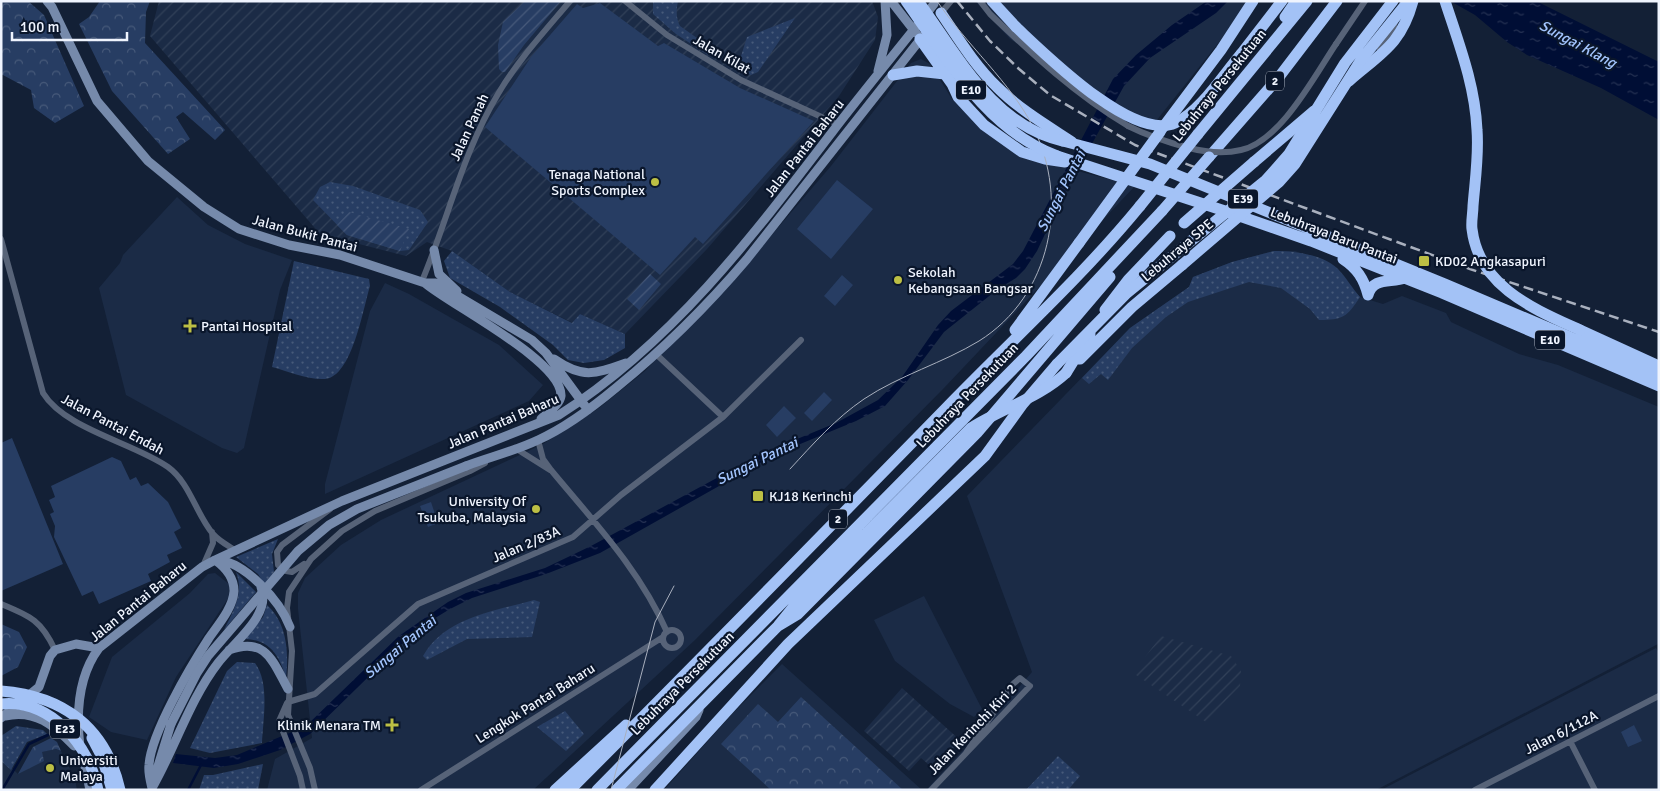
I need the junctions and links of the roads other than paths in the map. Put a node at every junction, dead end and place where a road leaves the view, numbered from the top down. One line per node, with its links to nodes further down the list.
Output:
1 (47, 1): 40 (main road, Jalan Bukit Pantai)
2 (570, 1): 38 (street, Jalan Panah)
3 (625, 1): 31 (street, Jalan Kilat)
4 (906, 1): 33 (highway, Lebuhraya Baru Pantai / E10, bridge)
5 (918, 1): 20 (main road); 32 (highway, Lebuhraya Baru Pantai / E10, bridge)
6 (951, 1): 21 (street)
7 (980, 1): 22 (street)
8 (992, 1): 22 (highway)
9 (1253, 1): 25 (highway)
10 (1259, 1): 25 (main road)
11 (1282, 1): 22 (highway, bridge)
12 (1296, 1): 24 (highway)
13 (1307, 1): 24 (highway, Lebuhraya Persekutuan / 2)
14 (1337, 1): 34 (highway, Lebuhraya Persekutuan / 2, bridge)
15 (1365, 1): 22 (street, bridge)
16 (1392, 1): 27 (street, bridge); 103 (highway, Lebuhraya SPE / E39, bridge)
17 (1407, 1): 49 (highway, Lebuhraya SPE / E39, bridge)
18 (1414, 1): 27 (highway)
19 (1445, 1): 48 (highway, bridge)
20 (889, 2): 23 (main road); 30 (main road)
21 (936, 5): 23 (main road, Jalan Pantai Baharu); 26 (highway)
22 (1014, 31)
23 (917, 35): 28 (highway); 29 (main road, Jalan Pantai Baharu); 30 (main road, Jalan Pantai Baharu)
24 (1267, 49): 46 (highway, Lebuhraya Persekutuan / 2, bridge)
25 (1221, 50): 46 (highway, bridge)
26 (968, 52): 28 (highway); 32 (highway)
27 (1360, 71): 35 (highway, bridge)
28 (945, 74): 29 (highway); 33 (highway)
29 (893, 75): 45 (main road, Jalan Pantai Baharu)
30 (875, 78): 31 (main road, Jalan Pantai Baharu)
31 (838, 124): 47 (main road, Jalan Pantai Baharu)
32 (1076, 144): 50 (highway, Lebuhraya Baru Pantai / E10)
33 (1081, 165): 37 (highway, Lebuhraya Baru Pantai / E10)
34 (1152, 222): 42 (highway); 75 (highway, Lebuhraya Persekutuan / 2)
35 (1170, 236): 42 (highway); 49 (highway)
36 (1, 239): 62 (street, Jalan Pantai Endah)
37 (1311, 241): 39 (highway, Lebuhraya Baru Pantai / E10); 39 (highway)
38 (434, 250): 40 (street, Jalan Panah); 41 (main road)
39 (1405, 278): 51 (highway, Lebuhraya Baru Pantai / E10)
40 (423, 282): 41 (main road, Jalan Bukit Pantai); 55 (main road, Jalan Bukit Pantai)
41 (475, 305): 44 (main road, Jalan Bukit Pantai)
42 (1086, 307): 70 (highway)
43 (801, 340): 54 (street, Jalan 2/83A)
44 (546, 353): 47 (main road); 52 (main road, Jalan Bukit Pantai)
45 (657, 355): 53 (main road, Jalan Pantai Baharu); 54 (street)
46 (996, 356): 76 (highway, Lebuhraya Persekutuan / 2)
47 (632, 361): 52 (main road, Jalan Pantai Baharu)
48 (1659, 366)
49 (1066, 373): 66 (highway, bridge)
50 (1659, 375)
51 (1659, 386)
52 (582, 400): 53 (main road, Jalan Bukit Pantai); 55 (main road, Jalan Pantai Baharu)
53 (588, 410): 56 (main road, Jalan Pantai Baharu)
54 (723, 417): 61 (street, Jalan 2/83A)
55 (527, 429): 60 (main road, Jalan Pantai Baharu)
56 (538, 440): 57 (main road, Jalan Pantai Baharu); 59 (street)
57 (515, 448): 58 (main road, Jalan Pantai Baharu); 59 (street)
58 (496, 455): 64 (street); 90 (main road, Jalan Pantai Baharu, bridge)
59 (551, 470): 61 (street)
60 (342, 501): 63 (main road, Jalan Pantai Baharu); 64 (street)
61 (592, 519): 81 (street, Jalan 2/83A); 97 (street, Lengkok Pantai Baharu)
62 (212, 532): 63 (street, Jalan Pantai Endah); 67 (street)
63 (235, 550): 65 (main road, Jalan Pantai Baharu)
64 (310, 558): 71 (street)
65 (215, 560): 67 (main road, Jalan Pantai Baharu); 68 (main road); 90 (main road)
66 (835, 565): 70 (highway); 75 (highway)
67 (202, 567): 72 (main road, Jalan Pantai Baharu)
68 (261, 587): 71 (main road); 74 (main road)
69 (1, 604): 73 (street)
70 (778, 626): 82 (highway)
71 (290, 627): 78 (street)
72 (99, 648): 73 (main road); 88 (main road, Jalan Pantai Baharu)
73 (55, 650): 77 (main road)
74 (227, 651): 78 (main road); 90 (main road)
75 (736, 651): 100 (highway, Lebuhraya Persekutuan / 2)
76 (679, 681): 98 (highway); 99 (highway, Lebuhraya Persekutuan / 2)
77 (39, 687): 85 (main road); 86 (main road)
78 (288, 689): 81 (street)
79 (1, 691): 84 (highway, E23, bridge)
80 (1659, 696): 87 (street, Jalan 6/112A)
81 (288, 702): 95 (street); 96 (street)
82 (702, 703): 101 (highway); 102 (main road)
83 (1, 704): 92 (highway, E23, bridge)
84 (63, 708): 93 (highway, bridge); 94 (highway, bridge)
85 (2, 718): 86 (main road)
86 (45, 720): 88 (main road)
87 (1570, 742): 105 (street, Jalan 6/112A); 106 (street)
88 (80, 753): 91 (main road, Jalan Pantai Baharu)
89 (966, 753): 89 (street, Jalan Kerinchi Kiri 2); 104 (street, Jalan Kerinchi Kiri 2)
90 (152, 789)
91 (90, 790)
92 (98, 790)
93 (112, 790)
94 (120, 790)
95 (303, 790)
96 (315, 790)
97 (421, 790)
98 (555, 790)
99 (570, 790)
100 (596, 790)
101 (616, 790)
102 (628, 790)
103 (654, 790)
104 (931, 790)
105 (1475, 790)
106 (1595, 790)

